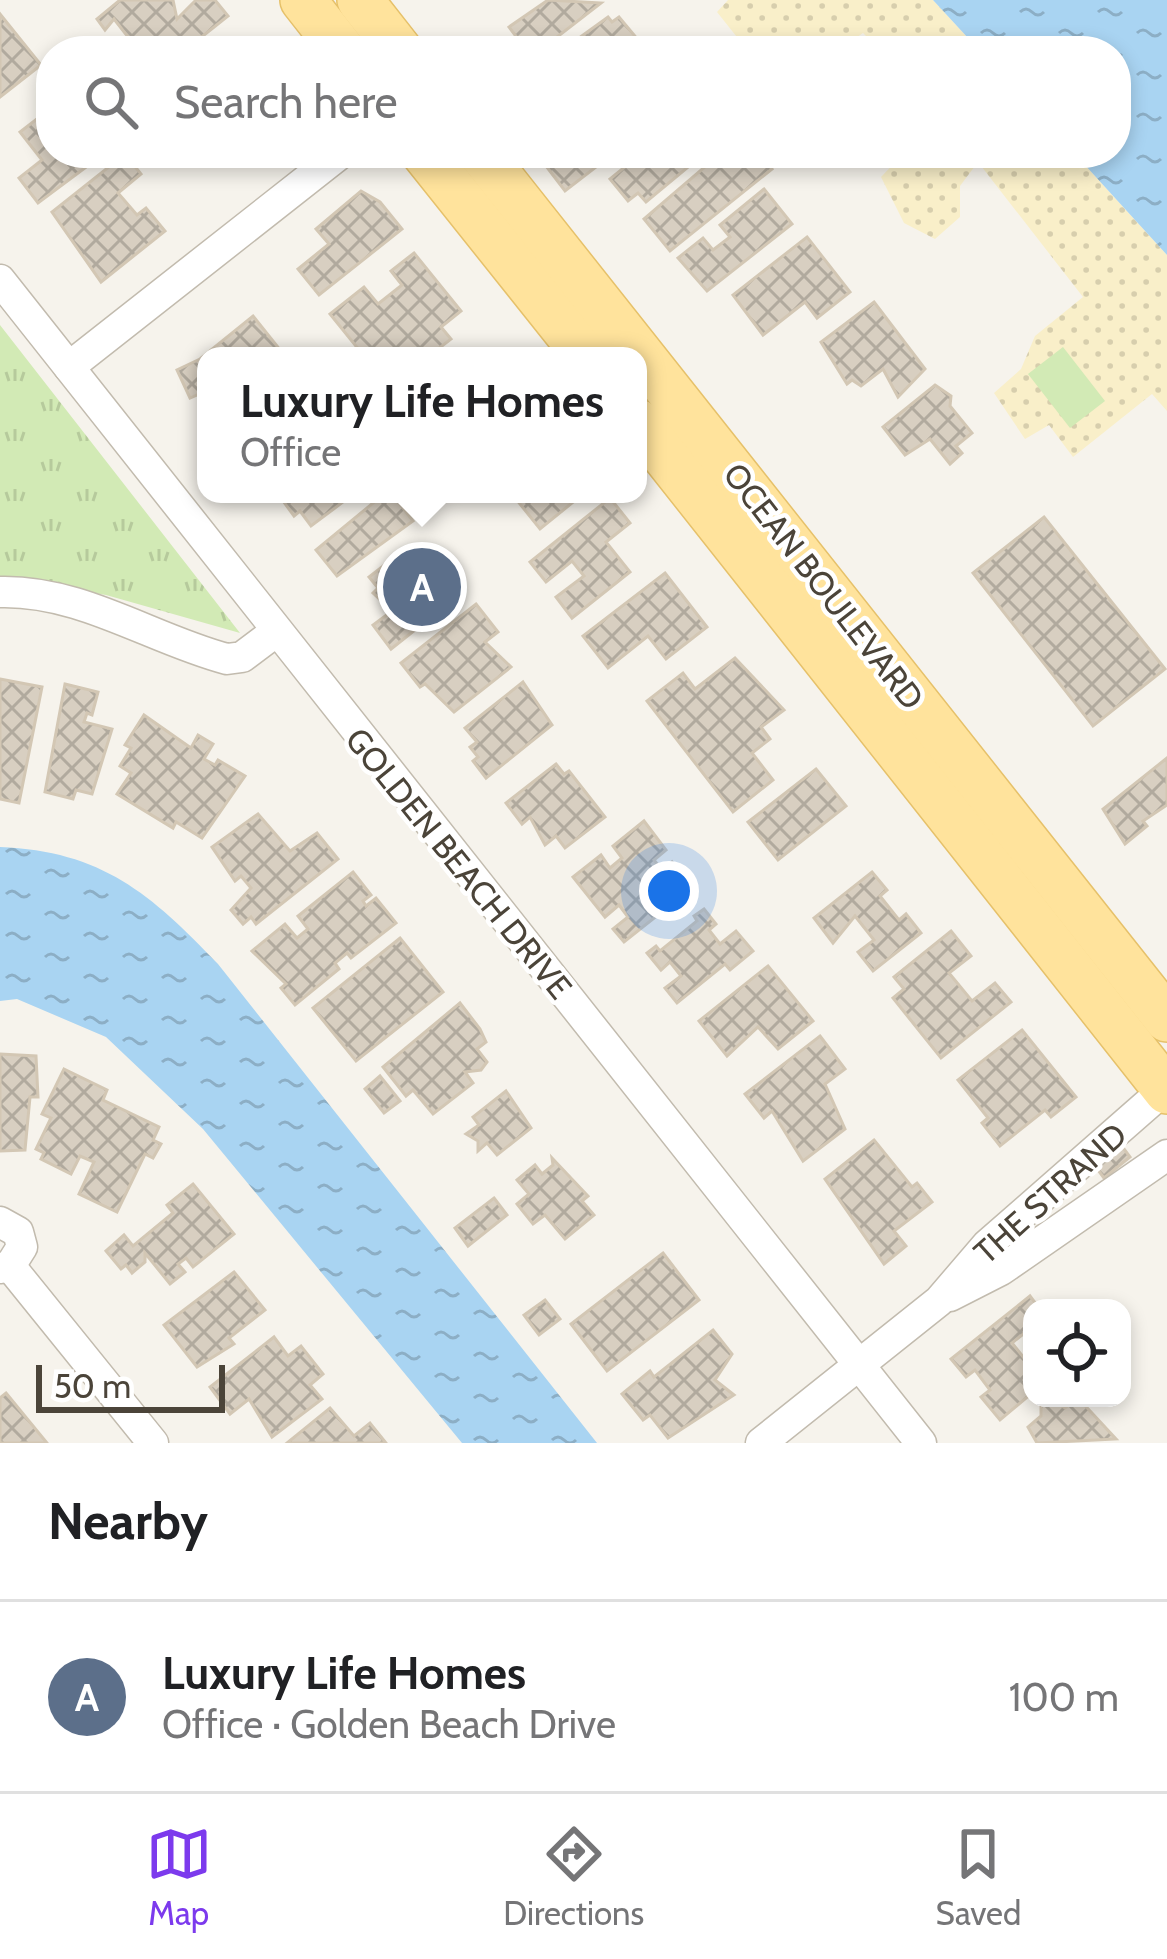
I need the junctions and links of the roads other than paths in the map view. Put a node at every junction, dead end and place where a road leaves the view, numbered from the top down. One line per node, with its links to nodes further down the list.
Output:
1 (303, 0): 3 (main road)
2 (360, 0): 4 (main road)
3 (331, 36)
4 (388, 36)
5 (322, 168): 12 (street)
6 (436, 168): 9 (main road)
7 (493, 168): 10 (main road, OCEAN BOULEVARD)
8 (0, 280): 12 (street, GOLDEN BEACH DRIVE)
9 (579, 347)
10 (635, 347)
11 (647, 363): 16 (main road, OCEAN BOULEVARD)
12 (69, 368): 15 (street, GOLDEN BEACH DRIVE)
13 (647, 433): 17 (main road, OCEAN BOULEVARD)
14 (0, 592): 15 (street)
15 (274, 633): 22 (street, GOLDEN BEACH DRIVE)
16 (1167, 1019)
17 (1166, 1089): 21 (street, THE STRAND)
18 (1167, 1155): 21 (street, THE STRAND)
19 (0, 1222): 20 (street)
20 (5, 1267): 23 (street)
21 (939, 1301): 22 (street, THE STRAND)
22 (860, 1365): 24 (street, THE STRAND); 25 (street, GOLDEN BEACH DRIVE)
23 (153, 1443)
24 (761, 1443)
25 (921, 1443)

